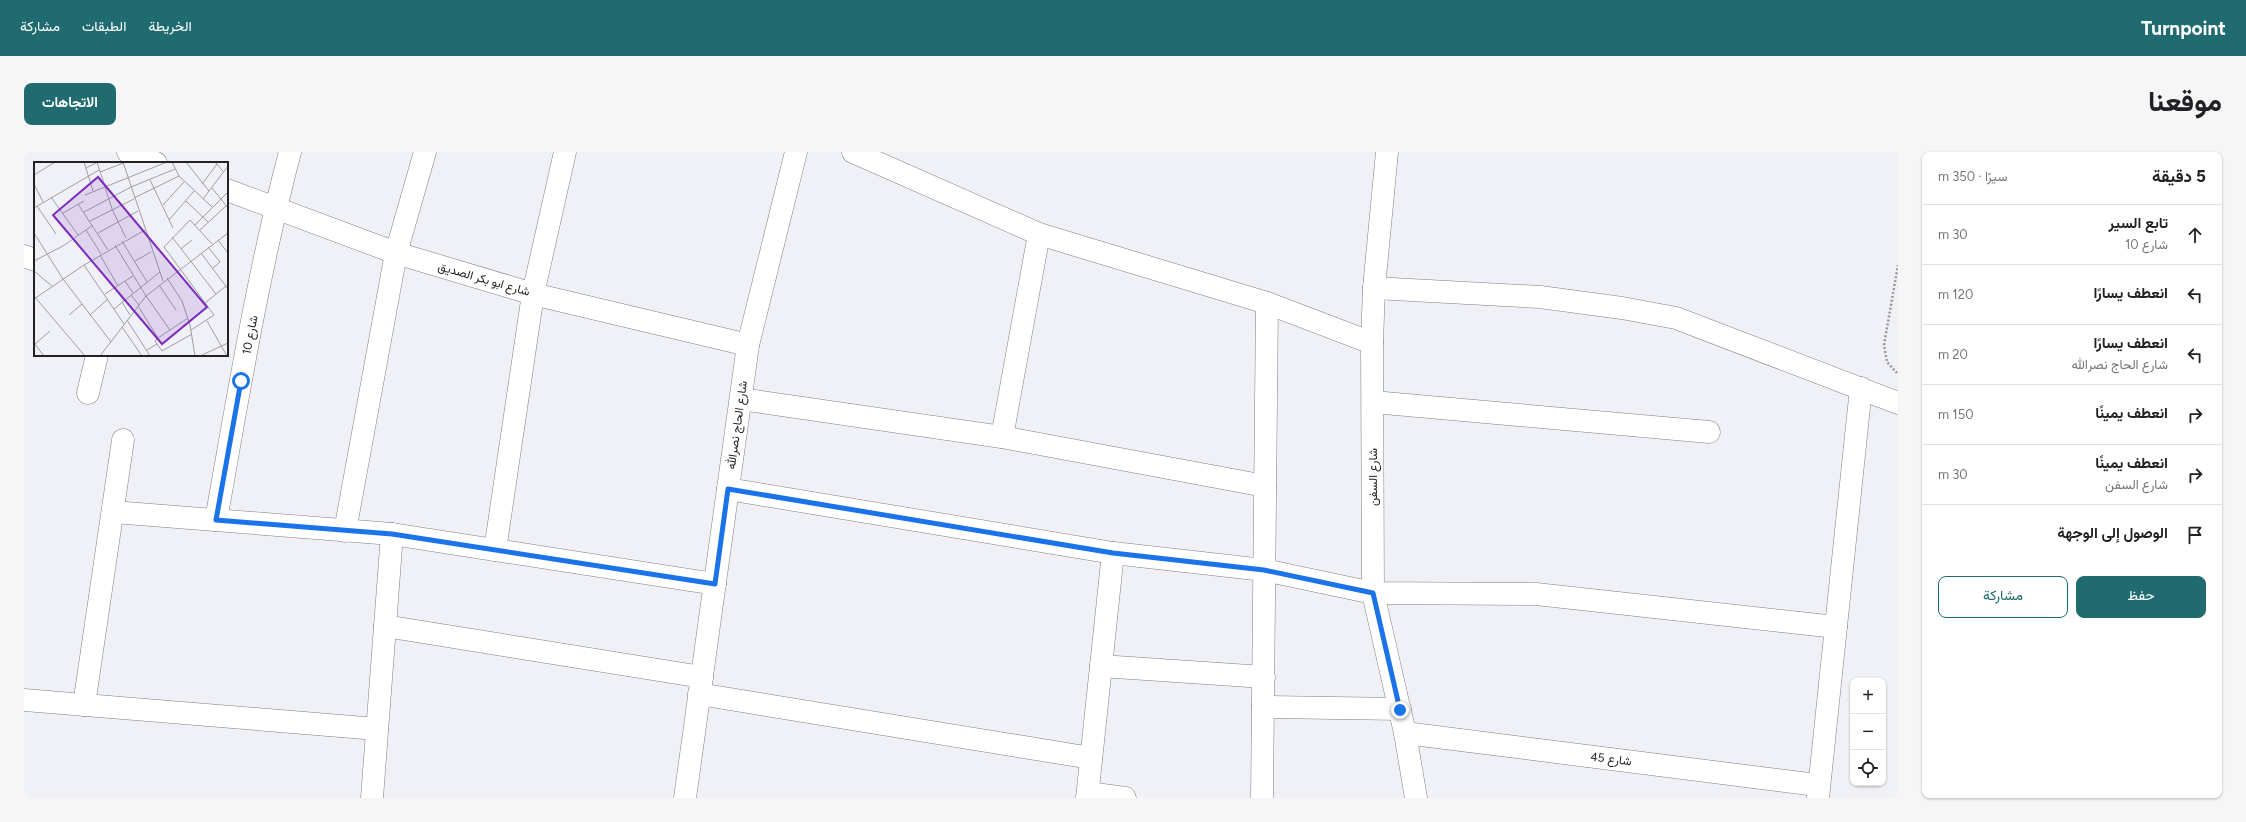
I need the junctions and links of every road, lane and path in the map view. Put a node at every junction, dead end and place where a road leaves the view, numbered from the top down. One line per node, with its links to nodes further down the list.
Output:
1 (290, 152): 8 (street, شارع 10)
2 (425, 152): 10 (street)
3 (565, 152): 15 (street)
4 (796, 152): 18 (street, شارع الحاج نصرالله)
5 (853, 152): 9 (street)
6 (1387, 152): 14 (street, شارع السفن)
7 (228, 190): 8 (street, شارع ابو بكر الصديق)
8 (275, 209): 10 (street, شارع ابو بكر الصديق); 32 (street, شارع 10)
9 (1040, 234): 16 (street); 27 (street)
10 (396, 253): 15 (street, شارع ابو بكر الصديق); 33 (street)
11 (24, 256): 12 (street)
12 (34, 260)
13 (1898, 265): 20 (path)
14 (1374, 288): 17 (street, شارع السفن); 21 (street)
15 (533, 294): 18 (street, شارع ابو بكر الصديق); 35 (street)
16 (1267, 304): 17 (street); 29 (street)
17 (1372, 344): 24 (street, شارع السفن)
18 (748, 345): 23 (street, شارع الحاج نصرالله)
19 (97, 356): 22 (street)
20 (1898, 374)
21 (1860, 388): 25 (street); 41 (street)
22 (88, 393)
23 (741, 399): 27 (street); 30 (street, شارع الحاج نصرالله)
24 (1373, 402): 26 (street); 39 (street, شارع السفن)
25 (1898, 403)
26 (1709, 432)
27 (1002, 437): 29 (street)
28 (123, 440): 31 (street)
29 (1265, 486): 37 (street)
30 (728, 489): 36 (street); 38 (street, شارع الحاج نصرالله)
31 (112, 512): 32 (street); 46 (street)
32 (216, 520): 33 (street)
33 (345, 532): 34 (street)
34 (392, 534): 35 (street); 40 (street)
35 (495, 550): 38 (street)
36 (1113, 553): 37 (street); 42 (street)
37 (1264, 570): 39 (street); 43 (street)
38 (715, 584): 44 (street, شارع الحاج نصرالله)
39 (1373, 593): 41 (street); 48 (street, شارع السفن)
40 (385, 626): 44 (street); 49 (street)
41 (1836, 627): 52 (street)
42 (1101, 666): 43 (street); 51 (street)
43 (1264, 677): 47 (street)
44 (700, 686): 51 (street); 55 (street, شارع الحاج نصرالله)
45 (24, 700): 46 (street)
46 (84, 705): 49 (street)
47 (1264, 707): 48 (street); 57 (street)
48 (1400, 710): 50 (street, شارع السفن)
49 (377, 730): 54 (street)
50 (1405, 733): 52 (street, شارع 45); 58 (street, شارع السفن)
51 (1091, 758): 53 (street)
52 (1818, 791)
53 (1087, 796): 56 (street)
54 (372, 798)
55 (685, 798)
56 (1125, 798)
57 (1262, 798)
58 (1416, 798)

